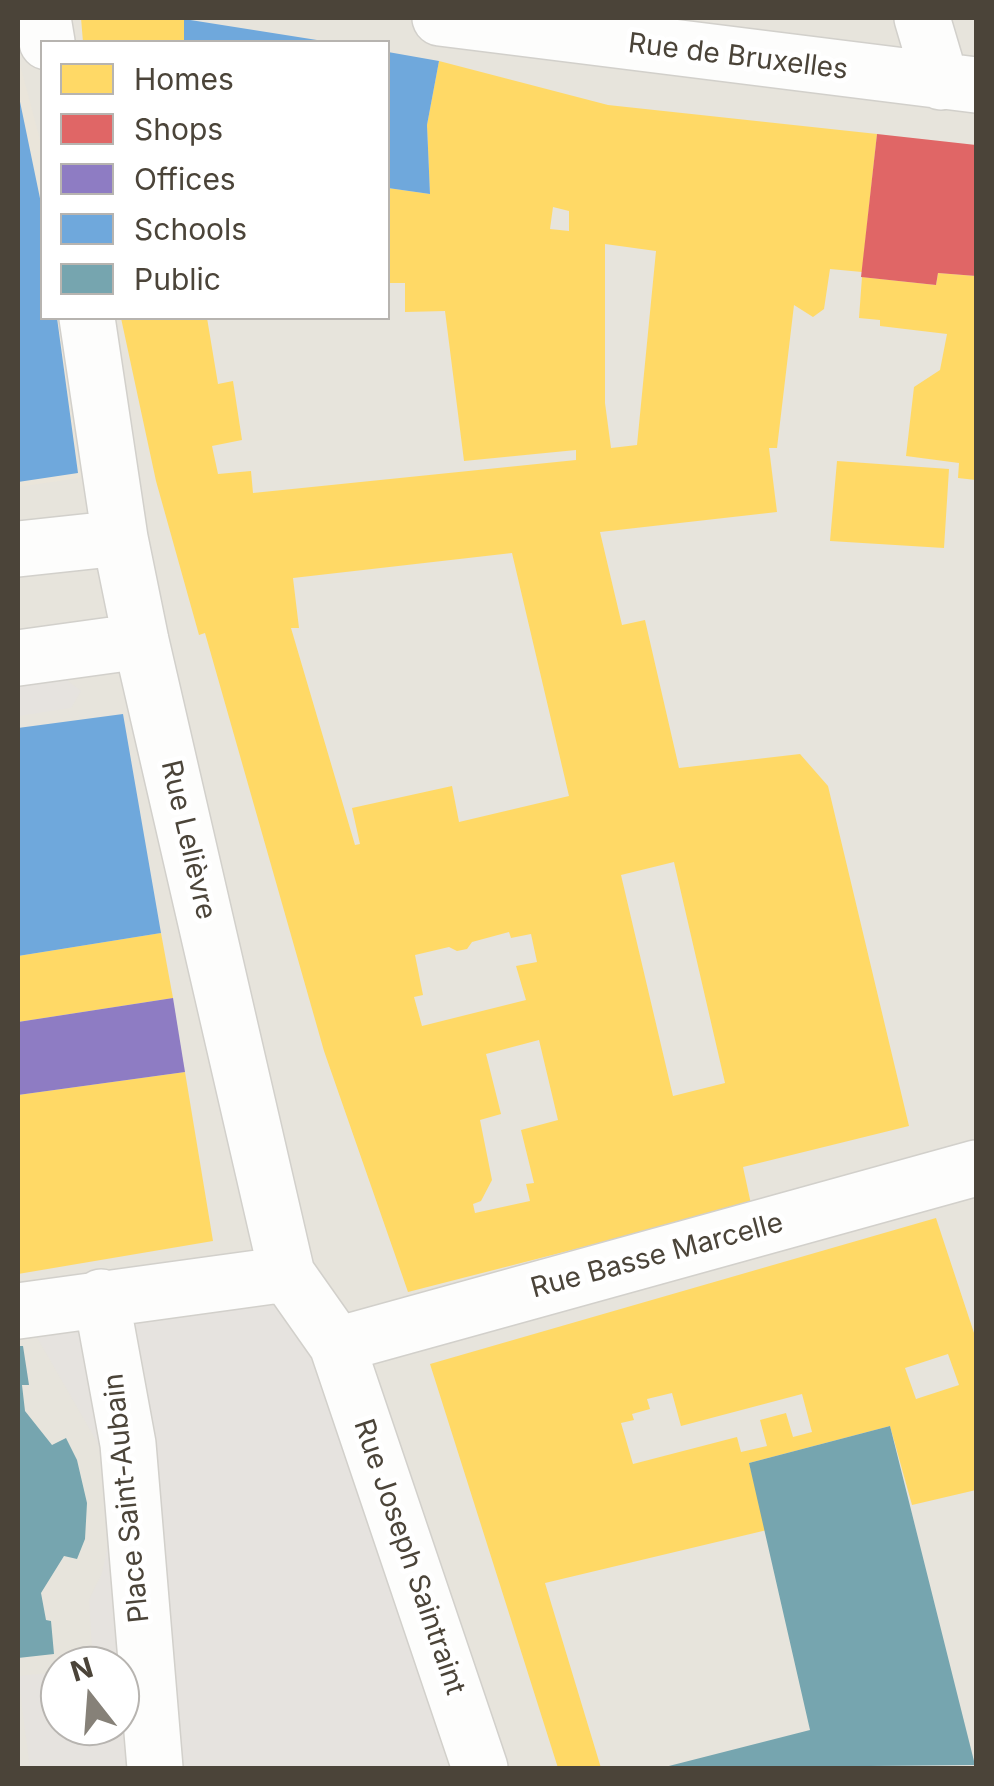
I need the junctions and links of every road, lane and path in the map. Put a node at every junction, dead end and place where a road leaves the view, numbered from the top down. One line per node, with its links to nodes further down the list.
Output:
1 (440, 18): 3 (street, Rue de Bruxelles)
2 (922, 18): 3 (street)
3 (959, 84)
4 (88, 320): 5 (street, Rue Lelièvre)
5 (120, 538): 6 (street); 7 (street, Rue Lelièvre)
6 (18, 550)
7 (141, 641): 8 (street); 10 (street, Rue Lelièvre)
8 (18, 658)
9 (976, 1168): 13 (street, Rue Basse Marcelle)
10 (287, 1274): 11 (street); 13 (street, Rue Lelièvre)
11 (101, 1296): 12 (street); 14 (street, Place Saint-Aubain)
12 (18, 1311)
13 (337, 1345): 15 (street, Rue Joseph Saintraint)
14 (155, 1768)
15 (480, 1768)

